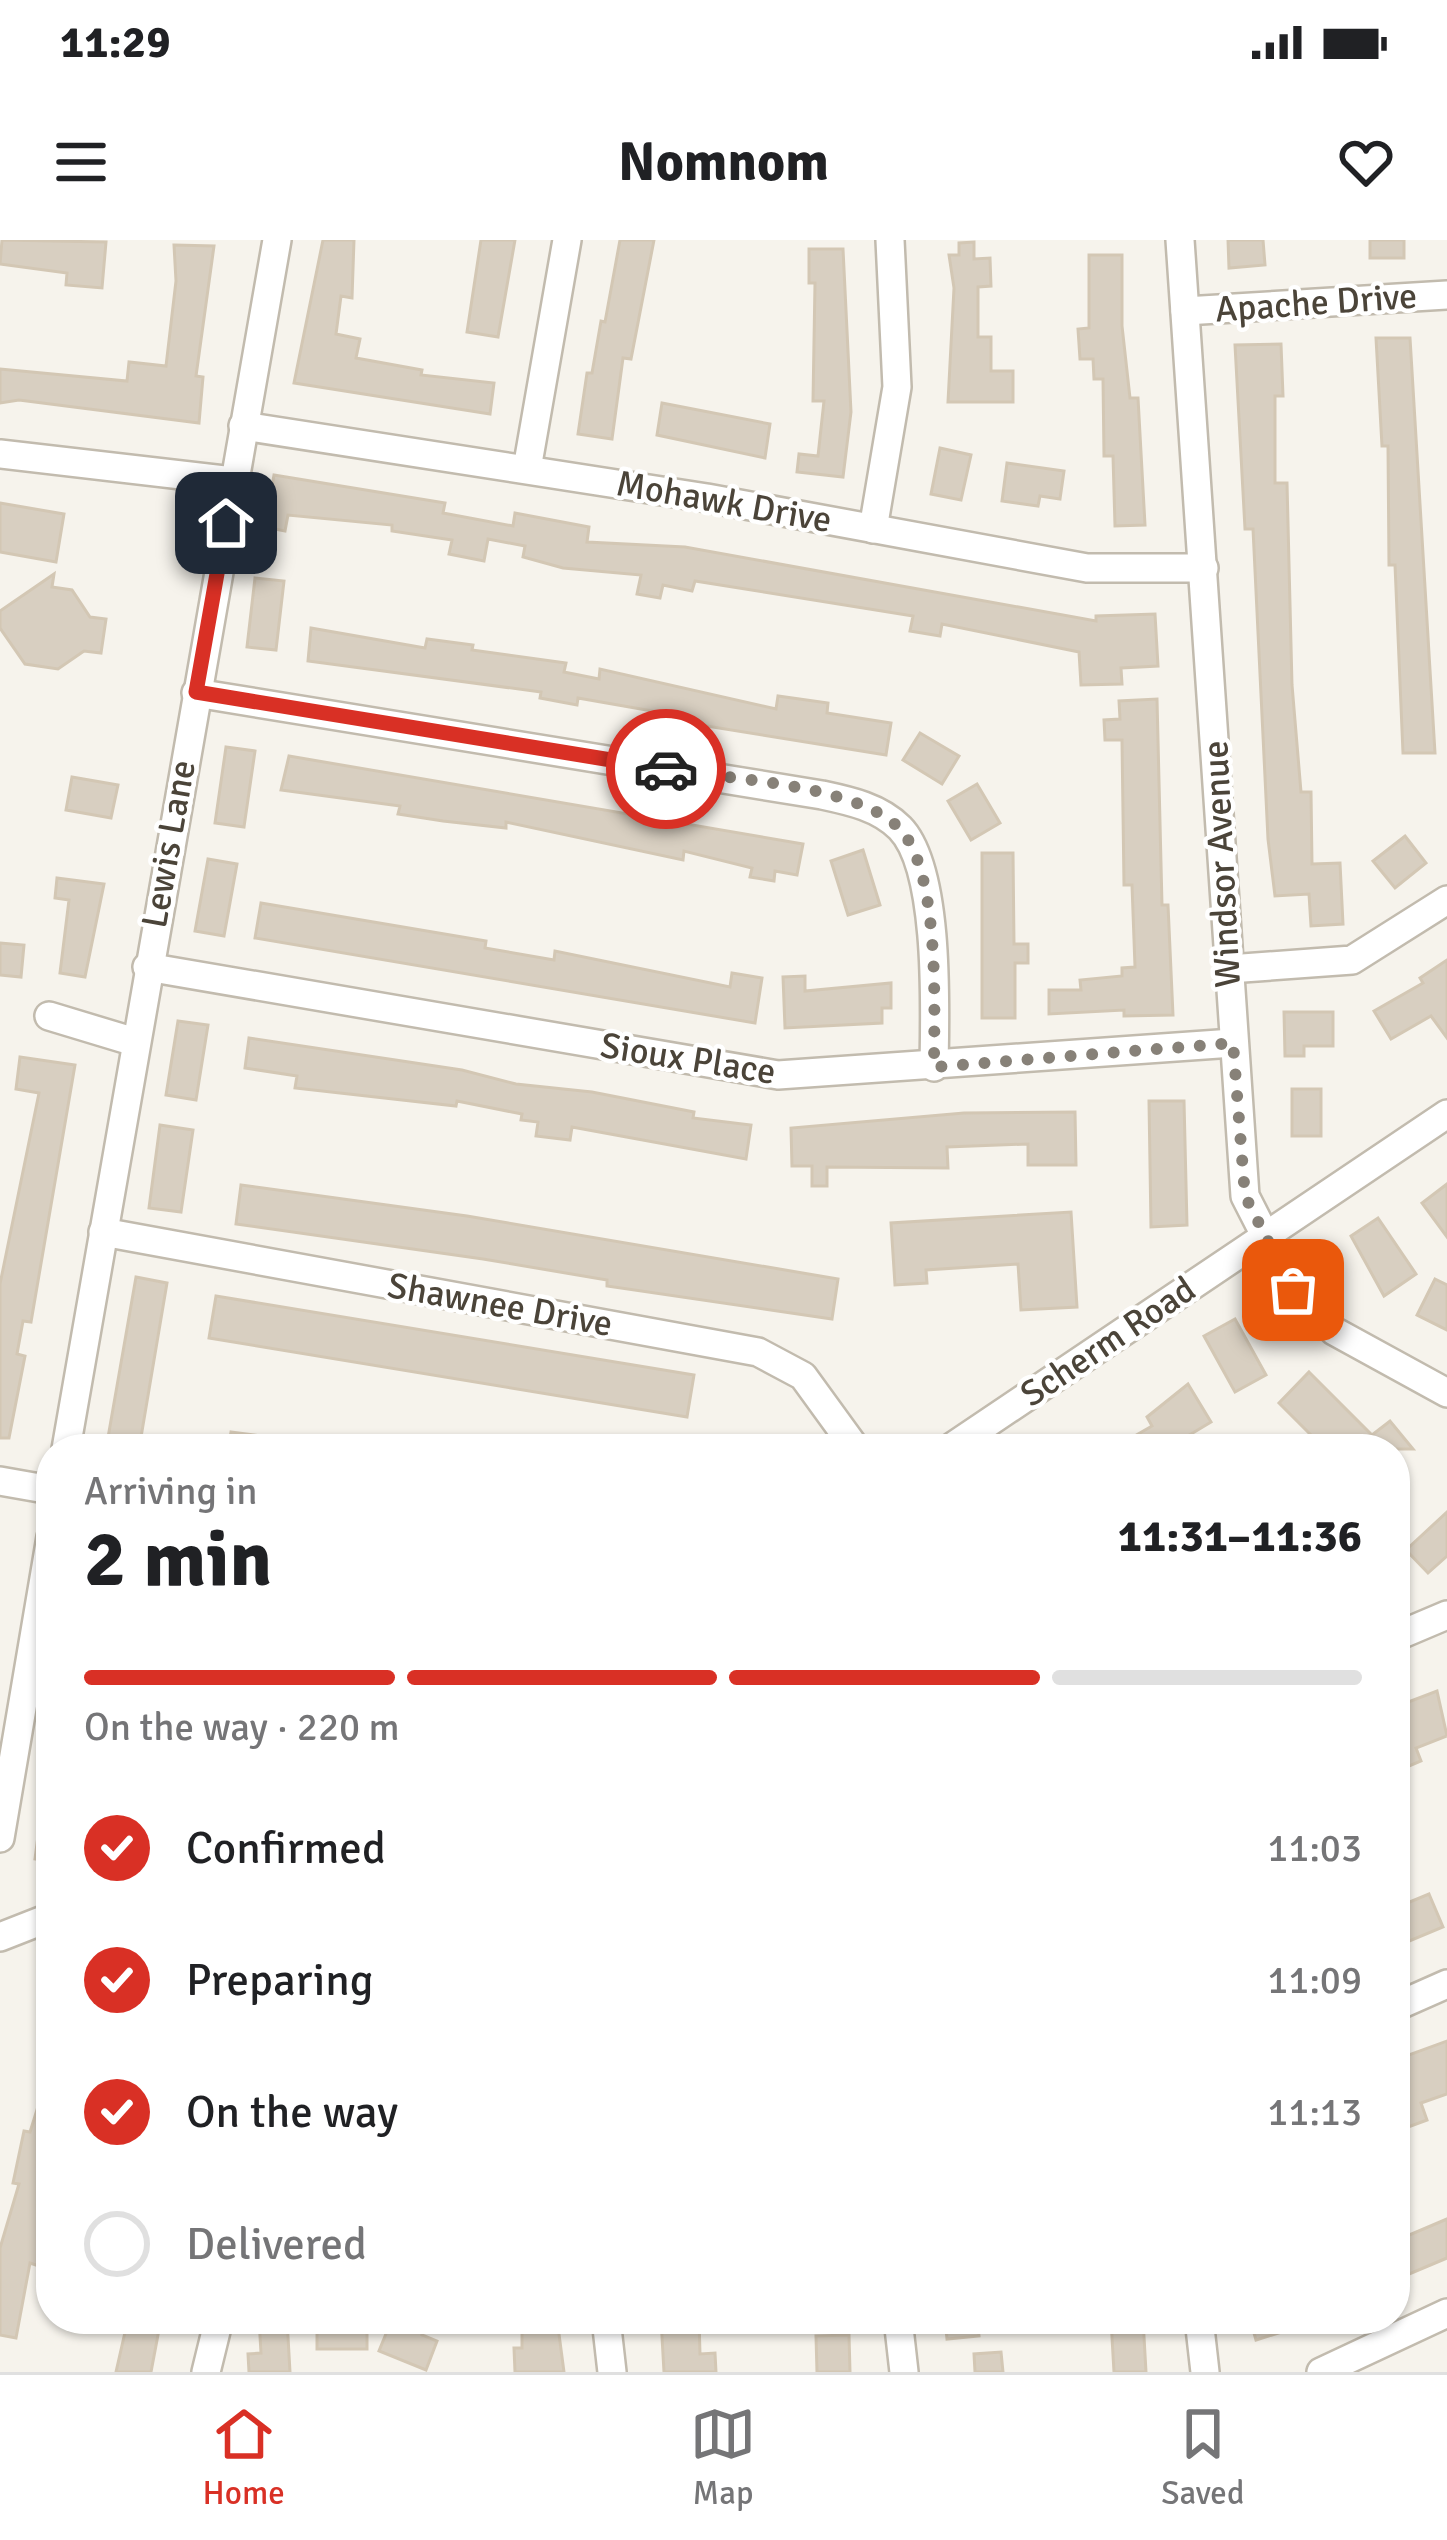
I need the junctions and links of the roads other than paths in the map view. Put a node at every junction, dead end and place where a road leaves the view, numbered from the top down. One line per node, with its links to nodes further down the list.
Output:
1 (277, 240): 7 (street, Lewis Lane)
2 (567, 240): 9 (street)
3 (890, 240): 11 (street)
4 (1180, 240): 6 (street, Windsor Avenue)
5 (1447, 295): 6 (street, Apache Drive)
6 (1185, 311): 12 (street, Windsor Avenue)
7 (243, 426): 9 (street, Mohawk Drive); 10 (street, Lewis Lane)
8 (0, 454): 10 (street)
9 (527, 469): 11 (street, Mohawk Drive)
10 (233, 481): 13 (street, Lewis Lane)
11 (874, 529): 12 (street, Mohawk Drive)
12 (1204, 568): 16 (street, Windsor Avenue)
13 (196, 692): 15 (street, Lewis Lane); 20 (street)
14 (1447, 900): 16 (street)
15 (147, 968): 18 (street, Lewis Lane); 20 (street, Sioux Place)
16 (1229, 969): 19 (street, Windsor Avenue)
17 (50, 1016): 18 (street)
18 (135, 1042): 22 (street, Lewis Lane)
19 (1233, 1043): 20 (street, Sioux Place); 23 (street, Windsor Avenue)
20 (934, 1067)
21 (1447, 1114): 23 (street, Scherm Road)
22 (103, 1232): 25 (street, Lewis Lane); 26 (street, Shawnee Drive)
23 (1263, 1238): 24 (street, Windsor Avenue); 27 (street, Scherm Road)
24 (1447, 1393)
25 (69, 1434)
26 (845, 1434)
27 (971, 1434)
28 (0, 1481): 29 (street)
29 (36, 1487)
30 (1447, 1615): 32 (street)
31 (36, 1626): 33 (street)
32 (1410, 1631)
33 (0, 1838)
34 (36, 1922): 35 (street)
35 (0, 1937)
36 (1447, 1984): 37 (street)
37 (1410, 2000)
38 (1447, 2313): 39 (street)
39 (1410, 2330)
40 (215, 2334): 45 (street)
41 (608, 2334): 46 (street)
42 (900, 2334): 47 (street)
43 (1200, 2334): 48 (street)
44 (1402, 2334): 49 (street)
45 (206, 2372)
46 (612, 2372)
47 (904, 2372)
48 (1204, 2372)
49 (1321, 2372)

